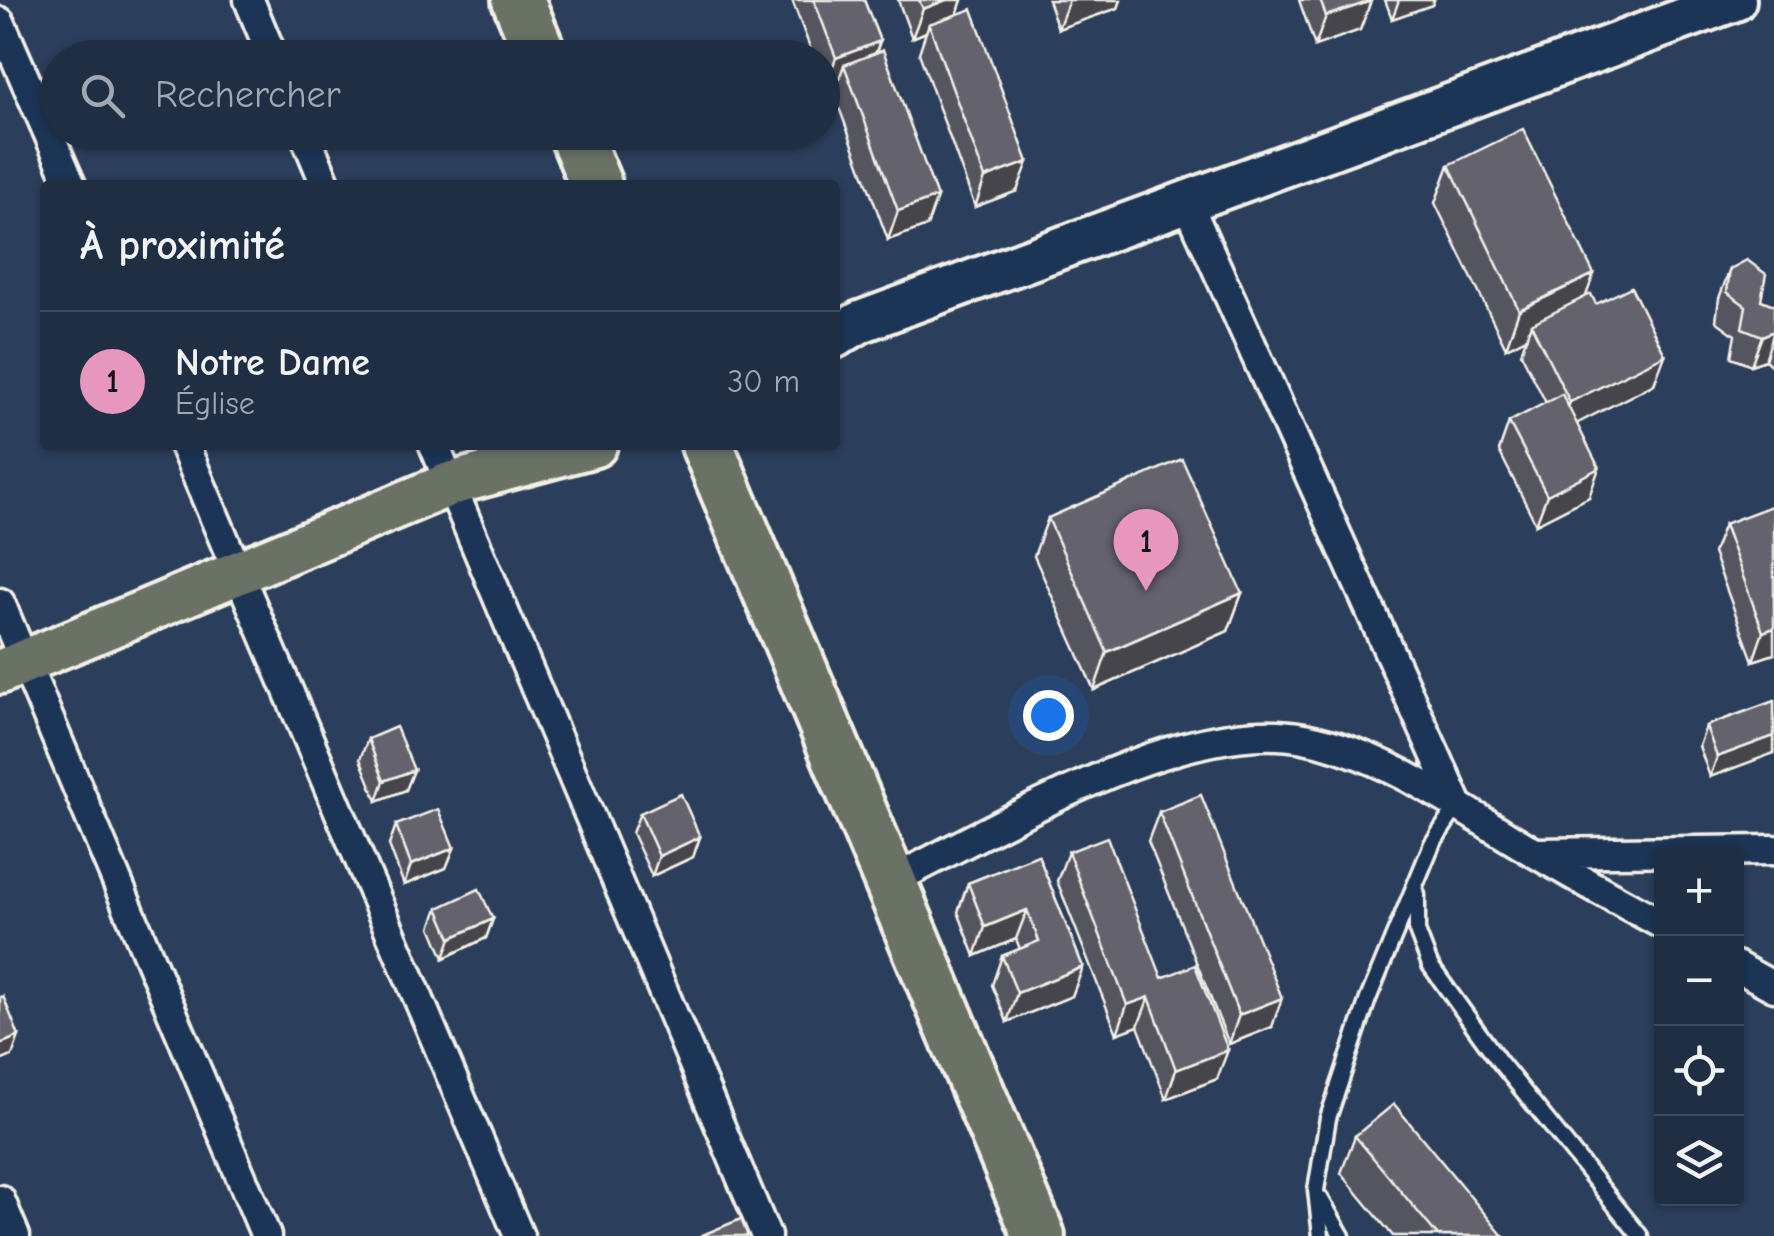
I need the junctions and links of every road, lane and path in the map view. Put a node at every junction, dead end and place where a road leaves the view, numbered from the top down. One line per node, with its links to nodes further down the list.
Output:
1 (250, 0): 5 (street)
2 (518, 0): 6 (highway)
3 (1736, 0): 14 (street)
4 (0, 22): 7 (street)
5 (266, 40)
6 (535, 40)
7 (40, 114)
8 (56, 150): 11 (street)
9 (311, 150): 12 (street)
10 (581, 150): 13 (highway)
11 (69, 180)
12 (324, 180)
13 (594, 180)
14 (1187, 202): 15 (street); 24 (street)
15 (840, 334)
16 (186, 450): 21 (street)
17 (436, 450): 20 (street)
18 (576, 450): 20 (main road)
19 (709, 450): 27 (highway)
20 (450, 484): 21 (main road); 37 (street)
21 (239, 570): 23 (main road); 36 (street)
22 (0, 603): 23 (street)
23 (12, 665): 35 (street)
24 (1458, 805): 26 (street); 27 (street); 28 (lane)
25 (1774, 850): 26 (street)
26 (1535, 853): 29 (street)
27 (893, 880): 38 (highway)
28 (1417, 888): 32 (lane); 41 (lane)
29 (1654, 920)
30 (1744, 970): 31 (street)
31 (1774, 987)
32 (1316, 1190): 39 (lane); 40 (lane)
33 (0, 1200): 34 (street)
34 (15, 1236)
35 (266, 1236)
36 (519, 1236)
37 (766, 1236)
38 (1040, 1236)
39 (1321, 1236)
40 (1342, 1236)
41 (1640, 1236)

